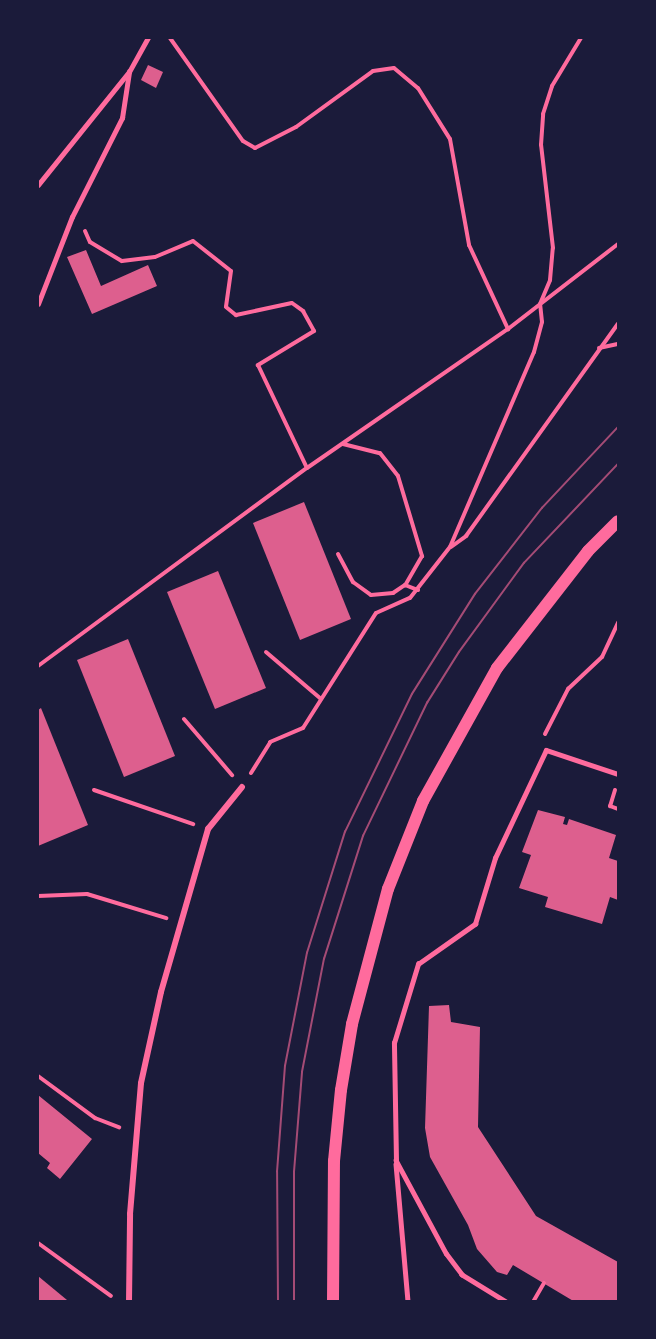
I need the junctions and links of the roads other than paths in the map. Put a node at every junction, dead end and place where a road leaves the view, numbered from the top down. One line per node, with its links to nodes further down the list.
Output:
1 (148, 38): 2 (lane)
2 (129, 72): 3 (lane); 4 (lane)
3 (38, 185)
4 (38, 304)
5 (618, 521): 10 (main road)
6 (618, 774): 8 (lane)
7 (242, 787): 9 (street)
8 (396, 1161): 11 (lane); 12 (lane)
9 (129, 1302)
10 (333, 1302)
11 (408, 1302)
12 (506, 1302)

